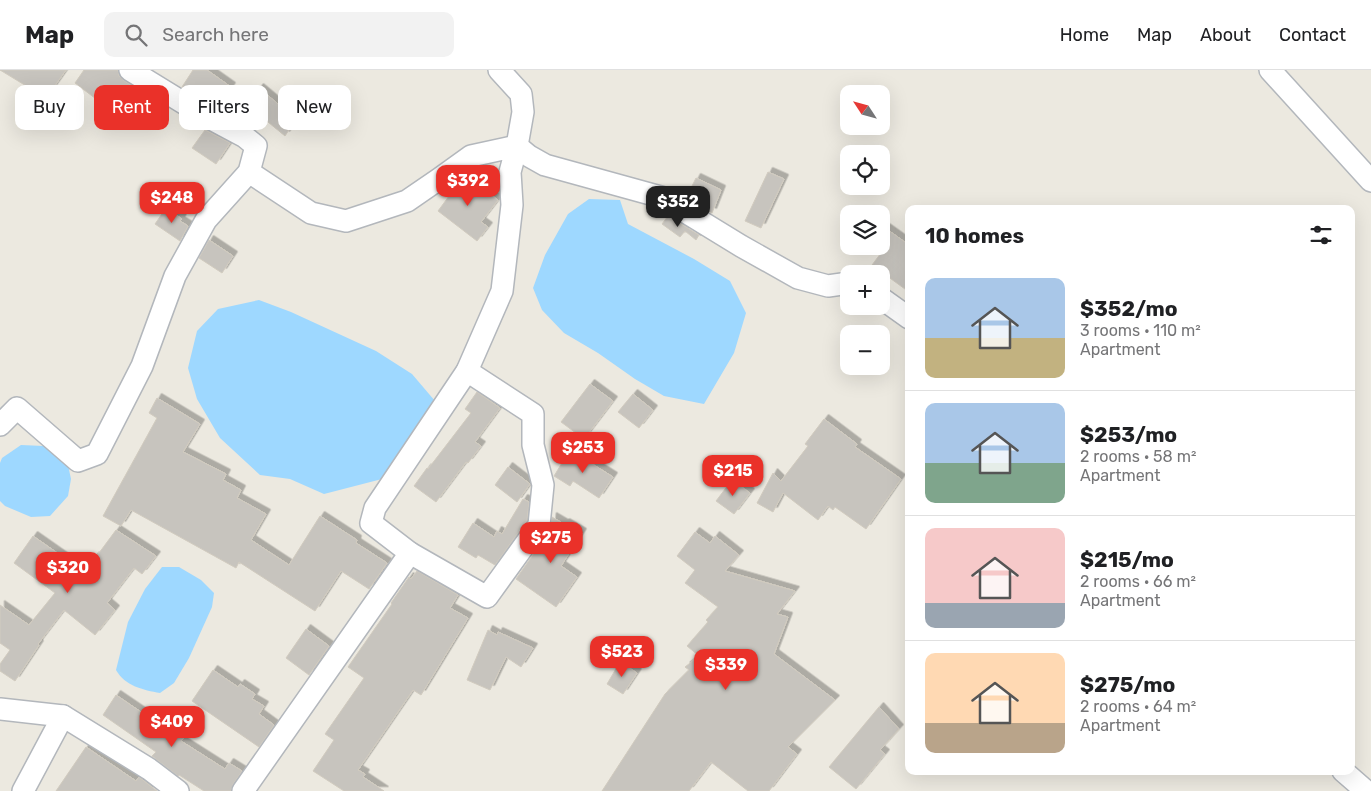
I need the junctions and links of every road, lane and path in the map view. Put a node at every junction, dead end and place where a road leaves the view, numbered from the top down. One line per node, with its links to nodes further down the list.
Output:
1 (130, 70): 5 (street)
2 (499, 70): 4 (street)
3 (1270, 70): 6 (street)
4 (517, 146): 5 (street); 7 (street); 10 (street)
5 (249, 172): 11 (street)
6 (1371, 181)
7 (840, 284)
8 (890, 304): 9 (street)
9 (905, 315)
10 (467, 371): 12 (street); 12 (street)
11 (0, 425)
12 (410, 553): 18 (street)
13 (0, 709): 14 (street)
14 (64, 716): 16 (street); 17 (street)
15 (1348, 775): 19 (street)
16 (23, 791)
17 (178, 791)
18 (243, 791)
19 (1366, 791)

